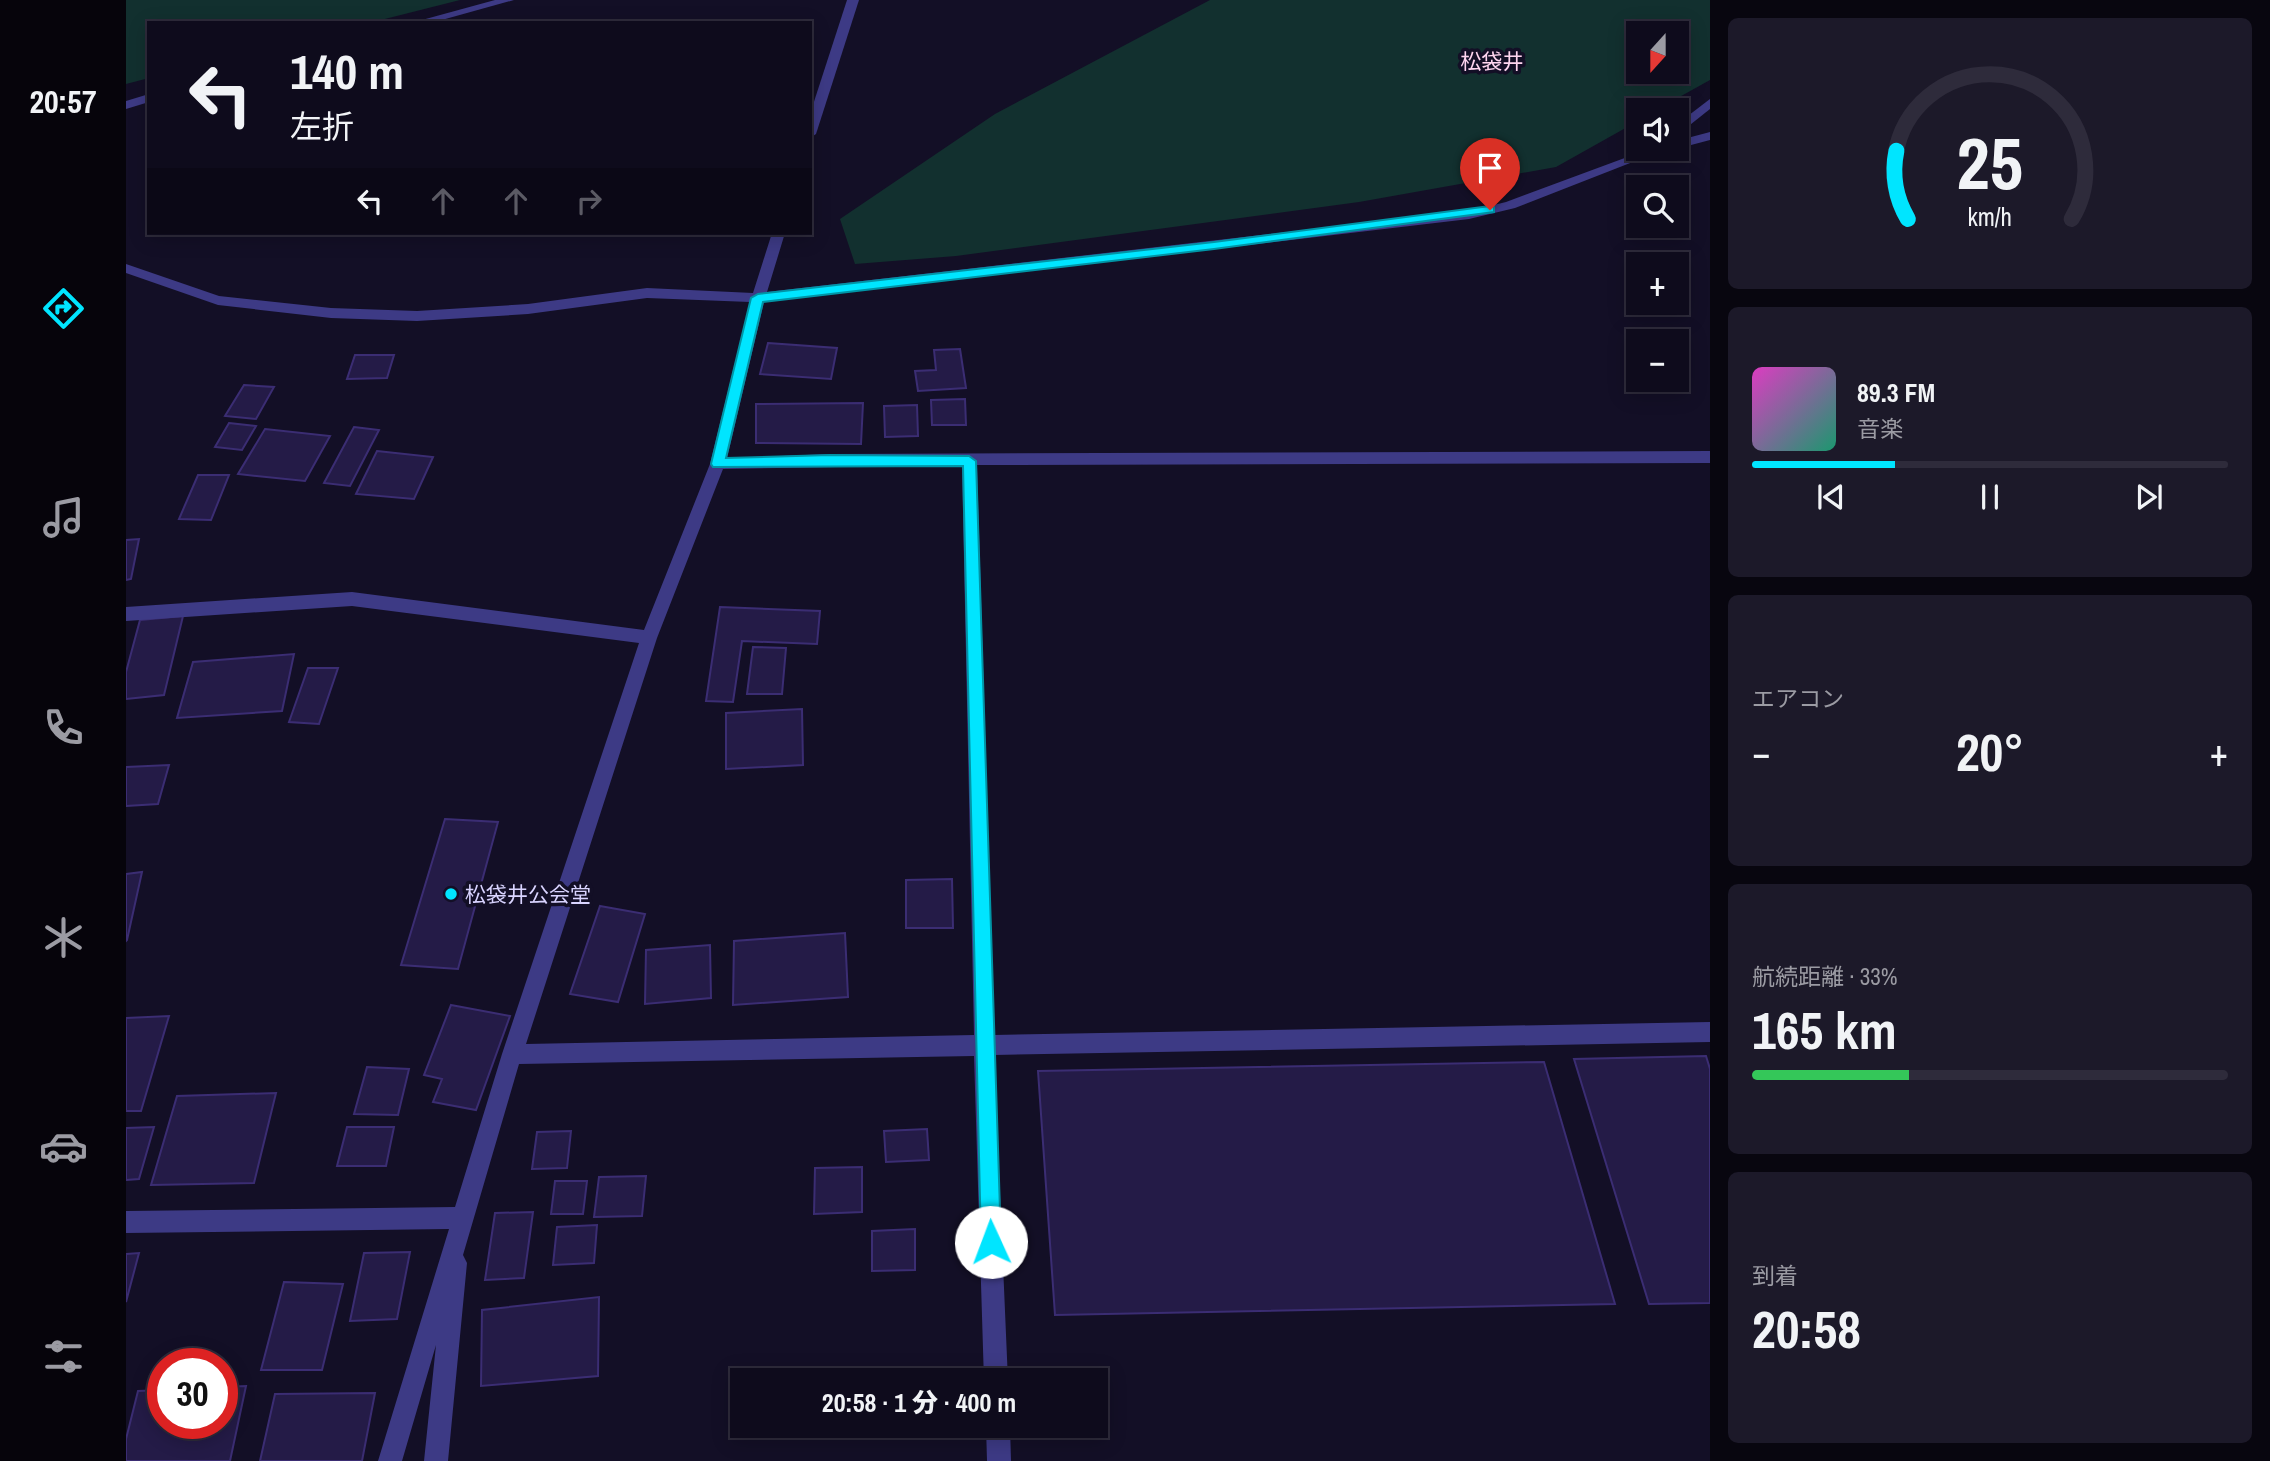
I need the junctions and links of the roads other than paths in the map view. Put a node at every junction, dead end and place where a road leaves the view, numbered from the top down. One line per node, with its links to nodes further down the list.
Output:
1 (508, 0): 3 (street)
2 (853, 0): 8 (street)
3 (424, 21)
4 (147, 99): 6 (street)
5 (1710, 103): 7 (street)
6 (126, 105)
7 (1689, 121)
8 (812, 128)
9 (1710, 136): 10 (street)
10 (1689, 142)
11 (1626, 161): 14 (street)
12 (778, 235): 14 (street)
13 (126, 268): 14 (street)
14 (758, 298): 17 (street)
15 (1710, 457): 16 (street)
16 (969, 461): 17 (street); 21 (street)
17 (718, 464): 19 (street)
18 (126, 614): 19 (street)
19 (649, 638): 22 (street)
20 (1710, 1031): 21 (street)
21 (984, 1047): 22 (street); 25 (street)
22 (512, 1054): 23 (street)
23 (460, 1218): 24 (street); 27 (street); 28 (street)
24 (126, 1222)
25 (996, 1368)
26 (998, 1438): 29 (street)
27 (390, 1461)
28 (436, 1461)
29 (999, 1461)

